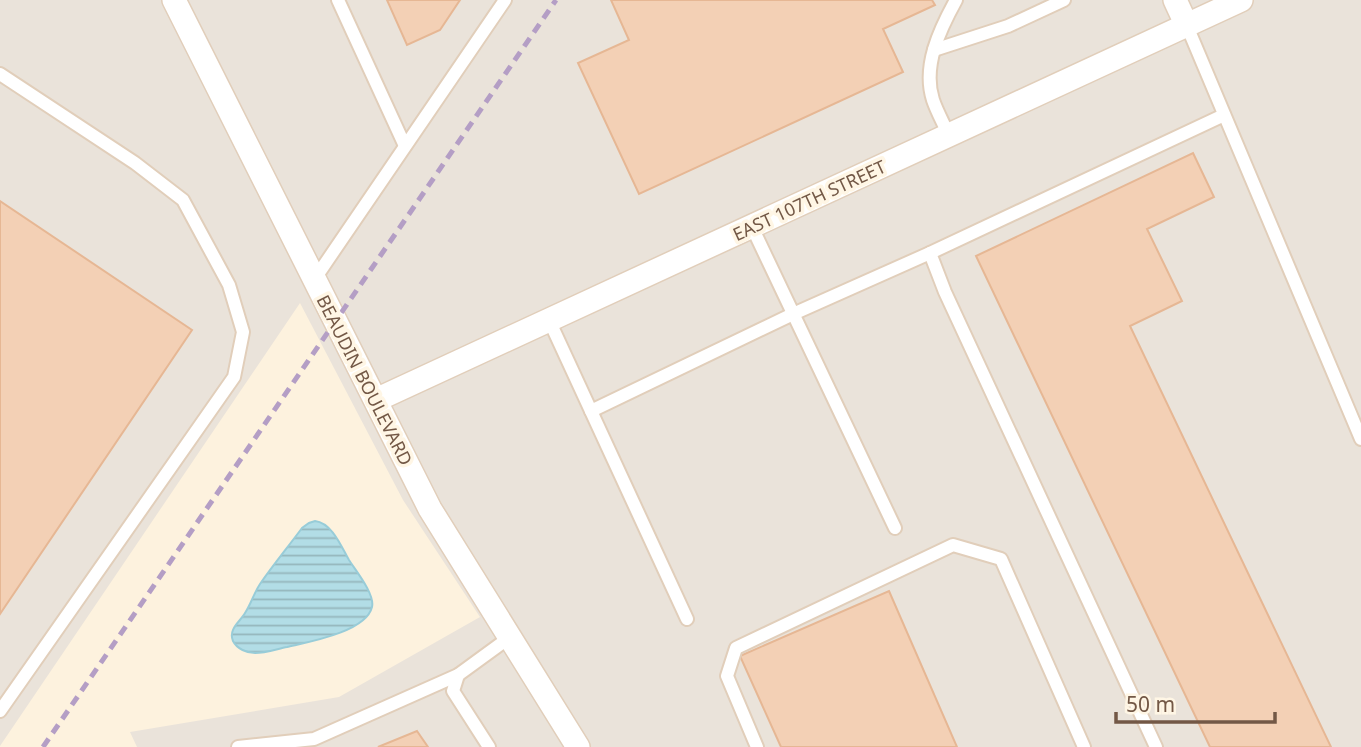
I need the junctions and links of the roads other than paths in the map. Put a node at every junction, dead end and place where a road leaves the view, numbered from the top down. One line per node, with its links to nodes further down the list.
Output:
1 (174, 0): 16 (street, BEAUDIN BOULEVARD)
2 (338, 0): 13 (lane)
3 (505, 0): 13 (lane)
4 (956, 0): 9 (lane)
5 (1064, 0): 9 (lane)
6 (1175, 0): 8 (street)
7 (1241, 0): 8 (street, EAST 107TH STREET)
8 (1187, 26): 11 (lane); 12 (street, EAST 107TH STREET)
9 (934, 50): 12 (lane)
10 (0, 74): 26 (lane)
11 (1224, 115): 15 (lane); 21 (lane)
12 (949, 135): 14 (street, EAST 107TH STREET)
13 (405, 146): 16 (lane)
14 (752, 227): 17 (lane); 18 (street, EAST 107TH STREET)
15 (930, 253): 17 (lane); 32 (lane)
16 (314, 280): 19 (street, BEAUDIN BOULEVARD)
17 (793, 314): 20 (lane); 22 (lane)
18 (549, 320): 19 (street, EAST 107TH STREET); 20 (lane)
19 (376, 400): 24 (street, BEAUDIN BOULEVARD)
20 (591, 411): 23 (lane)
21 (1361, 439)
22 (895, 528)
23 (687, 619)
24 (510, 637): 25 (lane); 29 (street, BEAUDIN BOULEVARD)
25 (458, 675): 27 (lane); 28 (lane)
26 (0, 711)
27 (238, 747)
28 (489, 747)
29 (578, 747)
30 (757, 747): 31 (lane)
31 (1084, 747)
32 (1156, 747)

